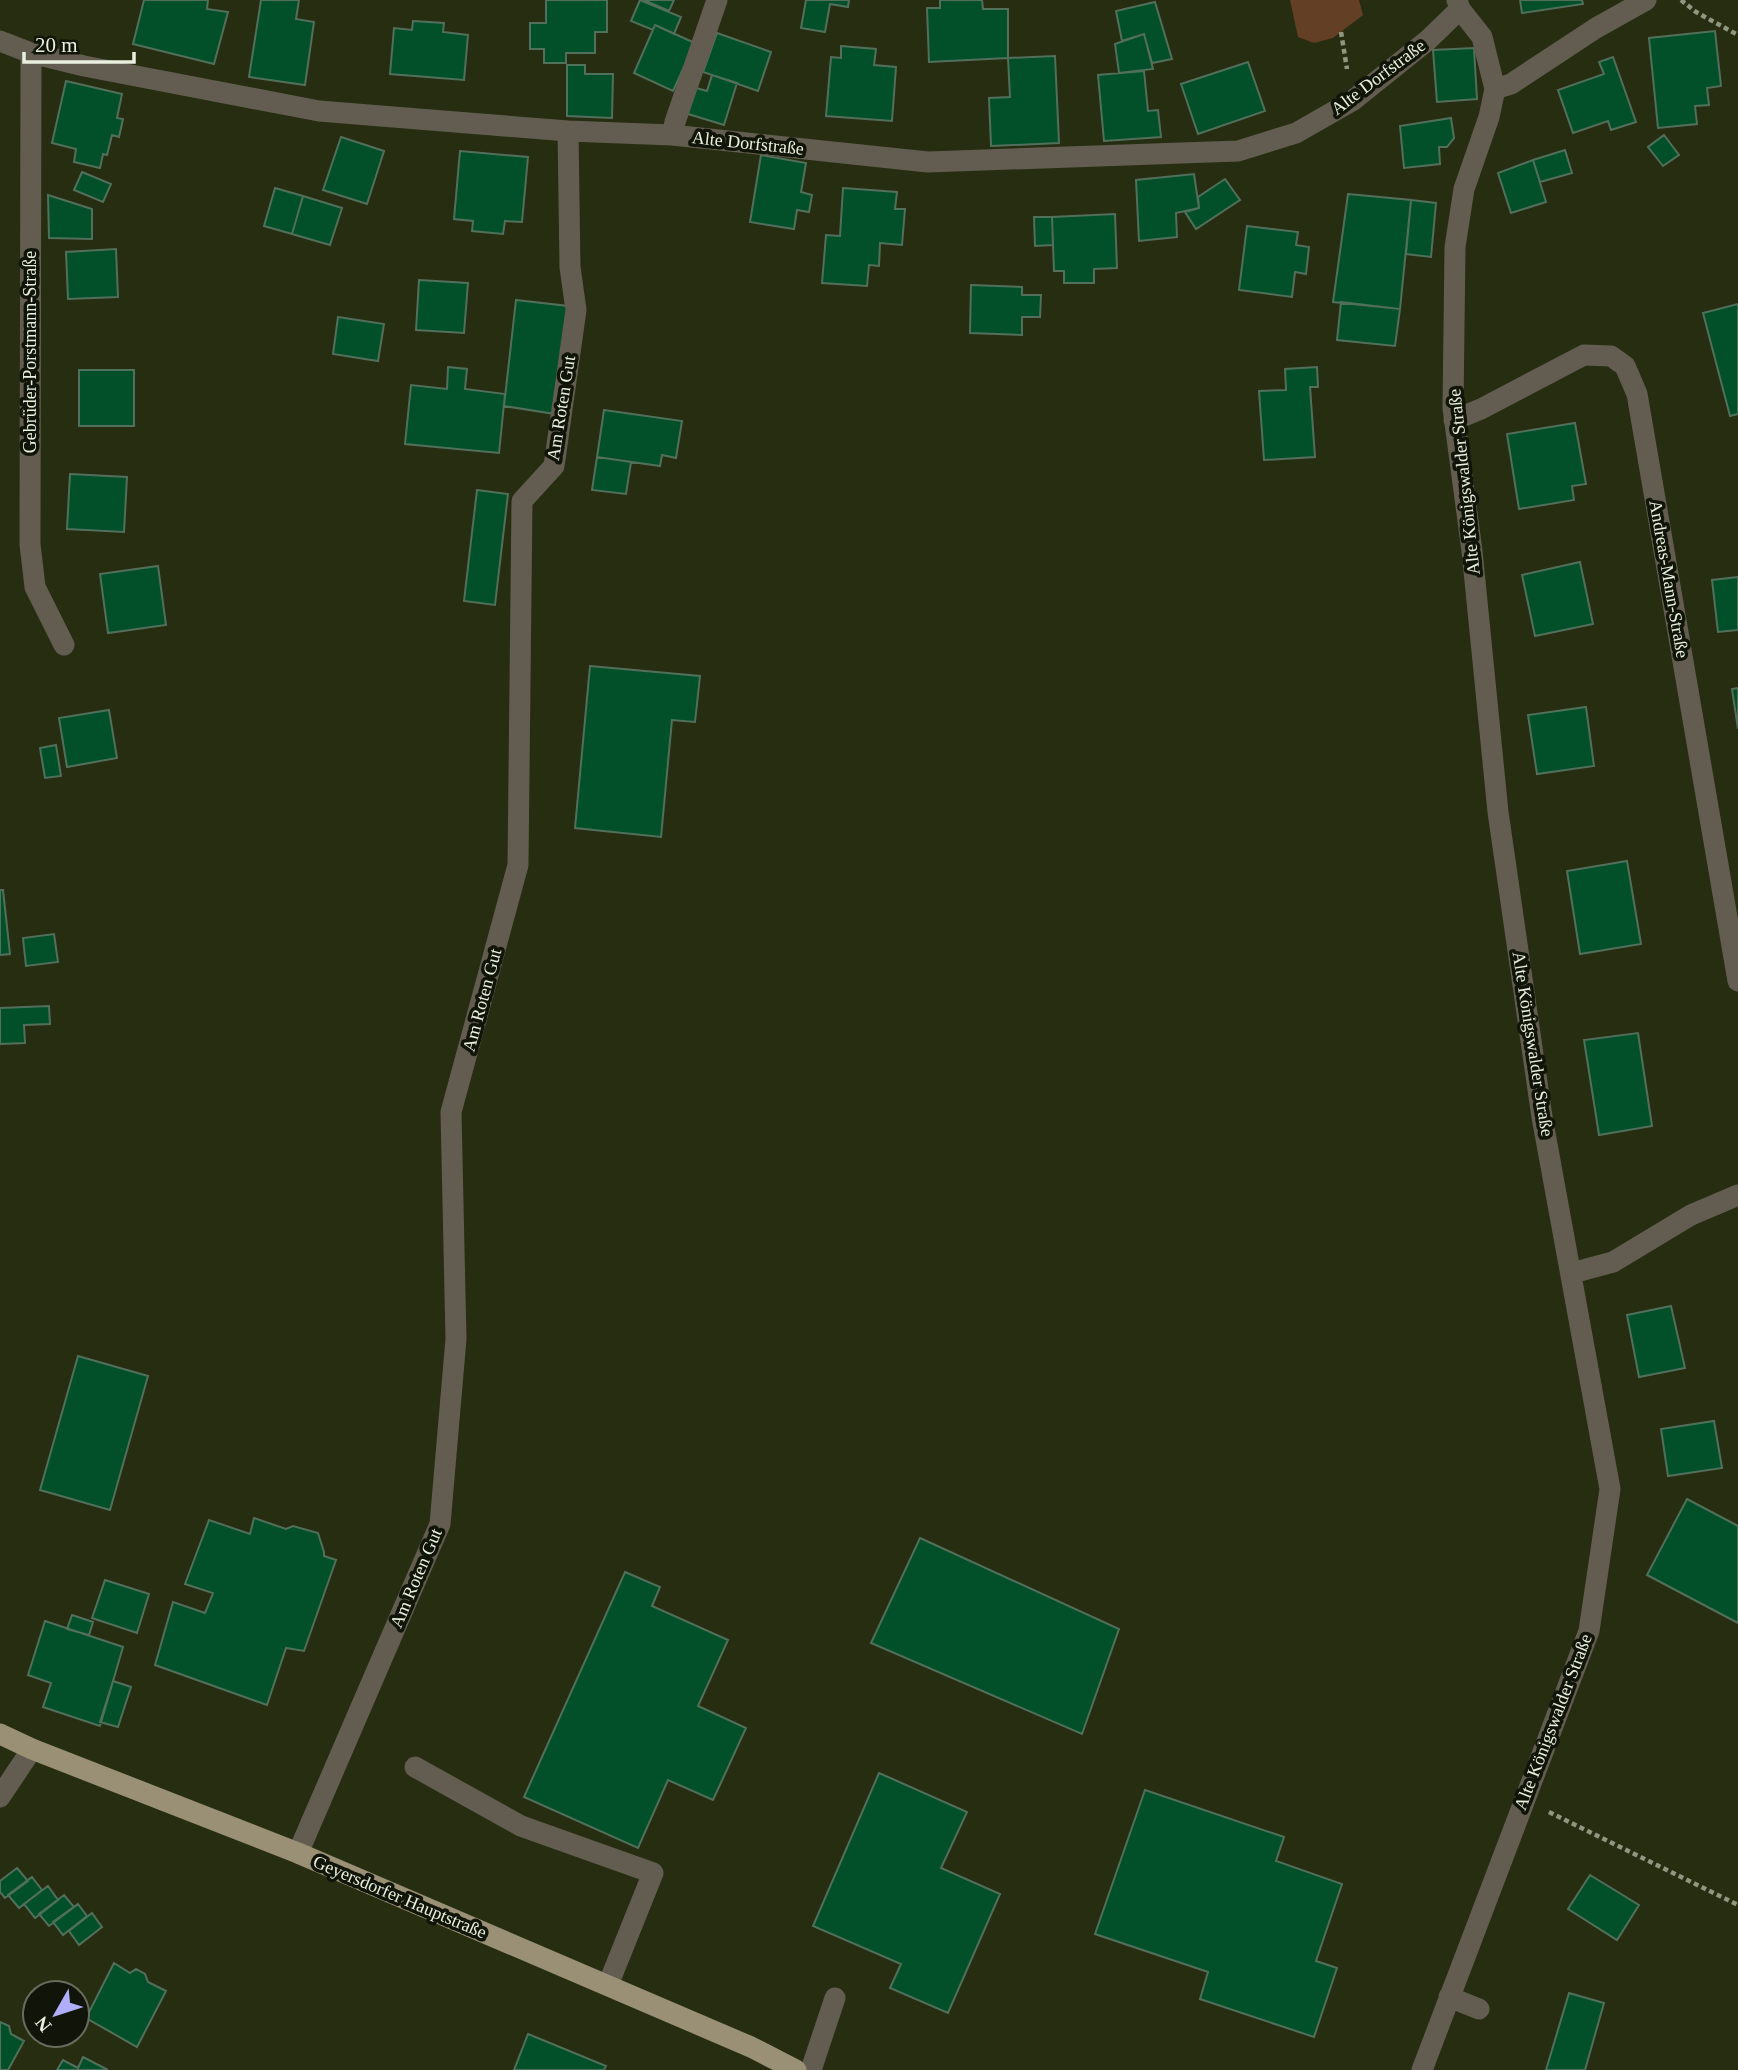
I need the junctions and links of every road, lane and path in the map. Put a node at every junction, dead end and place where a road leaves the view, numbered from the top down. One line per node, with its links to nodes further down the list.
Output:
1 (717, 0): 10 (street)
2 (1646, 0): 8 (street)
3 (1681, 0): 5 (path)
4 (1458, 5): 8 (street, Alte Königswalder Straße); 10 (street, Alte Dorfstraße)
5 (1738, 35)
6 (0, 41): 7 (street, Alte Dorfstraße)
7 (31, 53): 9 (street, Alte Dorfstraße); 12 (street, Gebrüder-Porstmann-Straße)
8 (1495, 89): 11 (street, Alte Königswalder Straße)
9 (568, 131): 10 (street, Alte Dorfstraße); 21 (street, Am Roten Gut)
10 (672, 135)
11 (1454, 420): 13 (street, Andreas-Mann-Straße); 15 (street, Alte Königswalder Straße)
12 (64, 645)
13 (1738, 981)
14 (1738, 1195): 15 (street)
15 (1572, 1273): 20 (street, Alte Königswalder Straße)
16 (0, 1734): 17 (main road, Geyersdorfer Hauptstraße)
17 (32, 1749): 19 (street); 21 (main road, Geyersdorfer Hauptstraße)
18 (415, 1767): 23 (street)
19 (0, 1797)
20 (1523, 1799): 22 (path); 24 (street, Alte Königswalder Straße)
21 (298, 1853): 23 (main road, Geyersdorfer Hauptstraße)
22 (1738, 1905)
23 (607, 1985): 27 (main road, Geyersdorfer Hauptstraße)
24 (1449, 1997): 26 (street); 29 (street, Alte Königswalder Straße)
25 (835, 1998): 28 (street)
26 (1479, 2009)
27 (796, 2070)
28 (811, 2070)
29 (1422, 2070)

